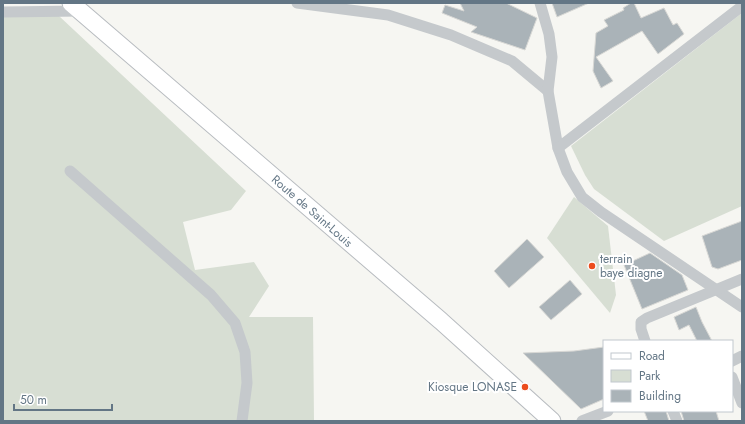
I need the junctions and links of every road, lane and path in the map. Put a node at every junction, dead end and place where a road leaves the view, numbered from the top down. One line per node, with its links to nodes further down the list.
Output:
1 (297, 3): 6 (street)
2 (540, 3): 6 (street)
3 (742, 6): 7 (street)
4 (76, 7): 5 (street); 19 (main road, Route de Saint-Louis)
5 (3, 12)
6 (548, 91): 7 (street)
7 (558, 148): 10 (street)
8 (70, 171): 18 (street)
9 (742, 279): 10 (street)
10 (716, 290): 11 (street); 12 (street)
11 (742, 307)
12 (645, 340)
13 (742, 356): 14 (street)
14 (733, 360)
15 (733, 380): 16 (street)
16 (742, 403)
17 (605, 412): 20 (street)
18 (242, 421)
19 (552, 421)
20 (582, 421)

